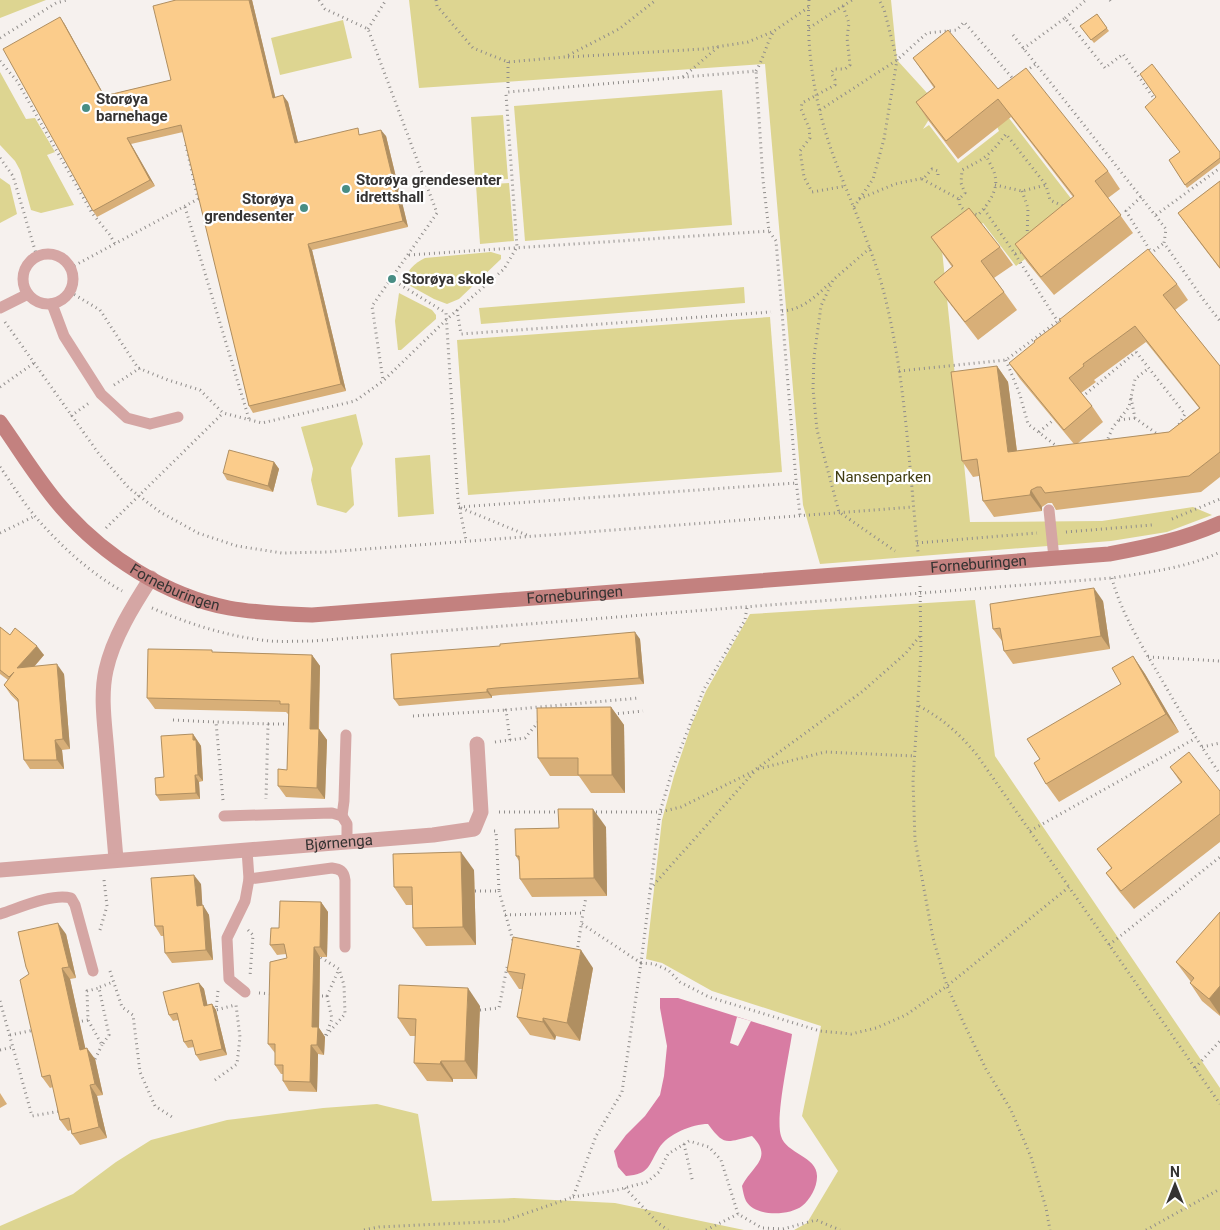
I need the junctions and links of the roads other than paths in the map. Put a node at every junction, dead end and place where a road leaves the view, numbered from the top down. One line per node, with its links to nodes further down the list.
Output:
1 (28, 294): 2 (lane); 2 (lane); 3 (lane)
2 (52, 304): 4 (lane)
3 (0, 308)
4 (178, 416)
5 (0, 422): 9 (street, Forneburingen)
6 (1049, 510): 8 (lane)
7 (1220, 523): 8 (street, Forneburingen)
8 (1054, 558): 9 (street, Forneburingen)
9 (151, 578): 16 (street)
10 (346, 735): 13 (lane)
11 (477, 744): 14 (street, Bjørnenga)
12 (224, 816): 13 (lane)
13 (342, 816): 14 (lane)
14 (347, 842): 15 (street, Bjørnenga)
15 (247, 850): 16 (street, Bjørnenga); 18 (lane)
16 (116, 859): 17 (street, Bjørnenga)
17 (0, 870)
18 (249, 879): 20 (lane); 22 (lane)
19 (0, 914): 21 (lane)
20 (345, 947)
21 (93, 971)
22 (247, 992)

